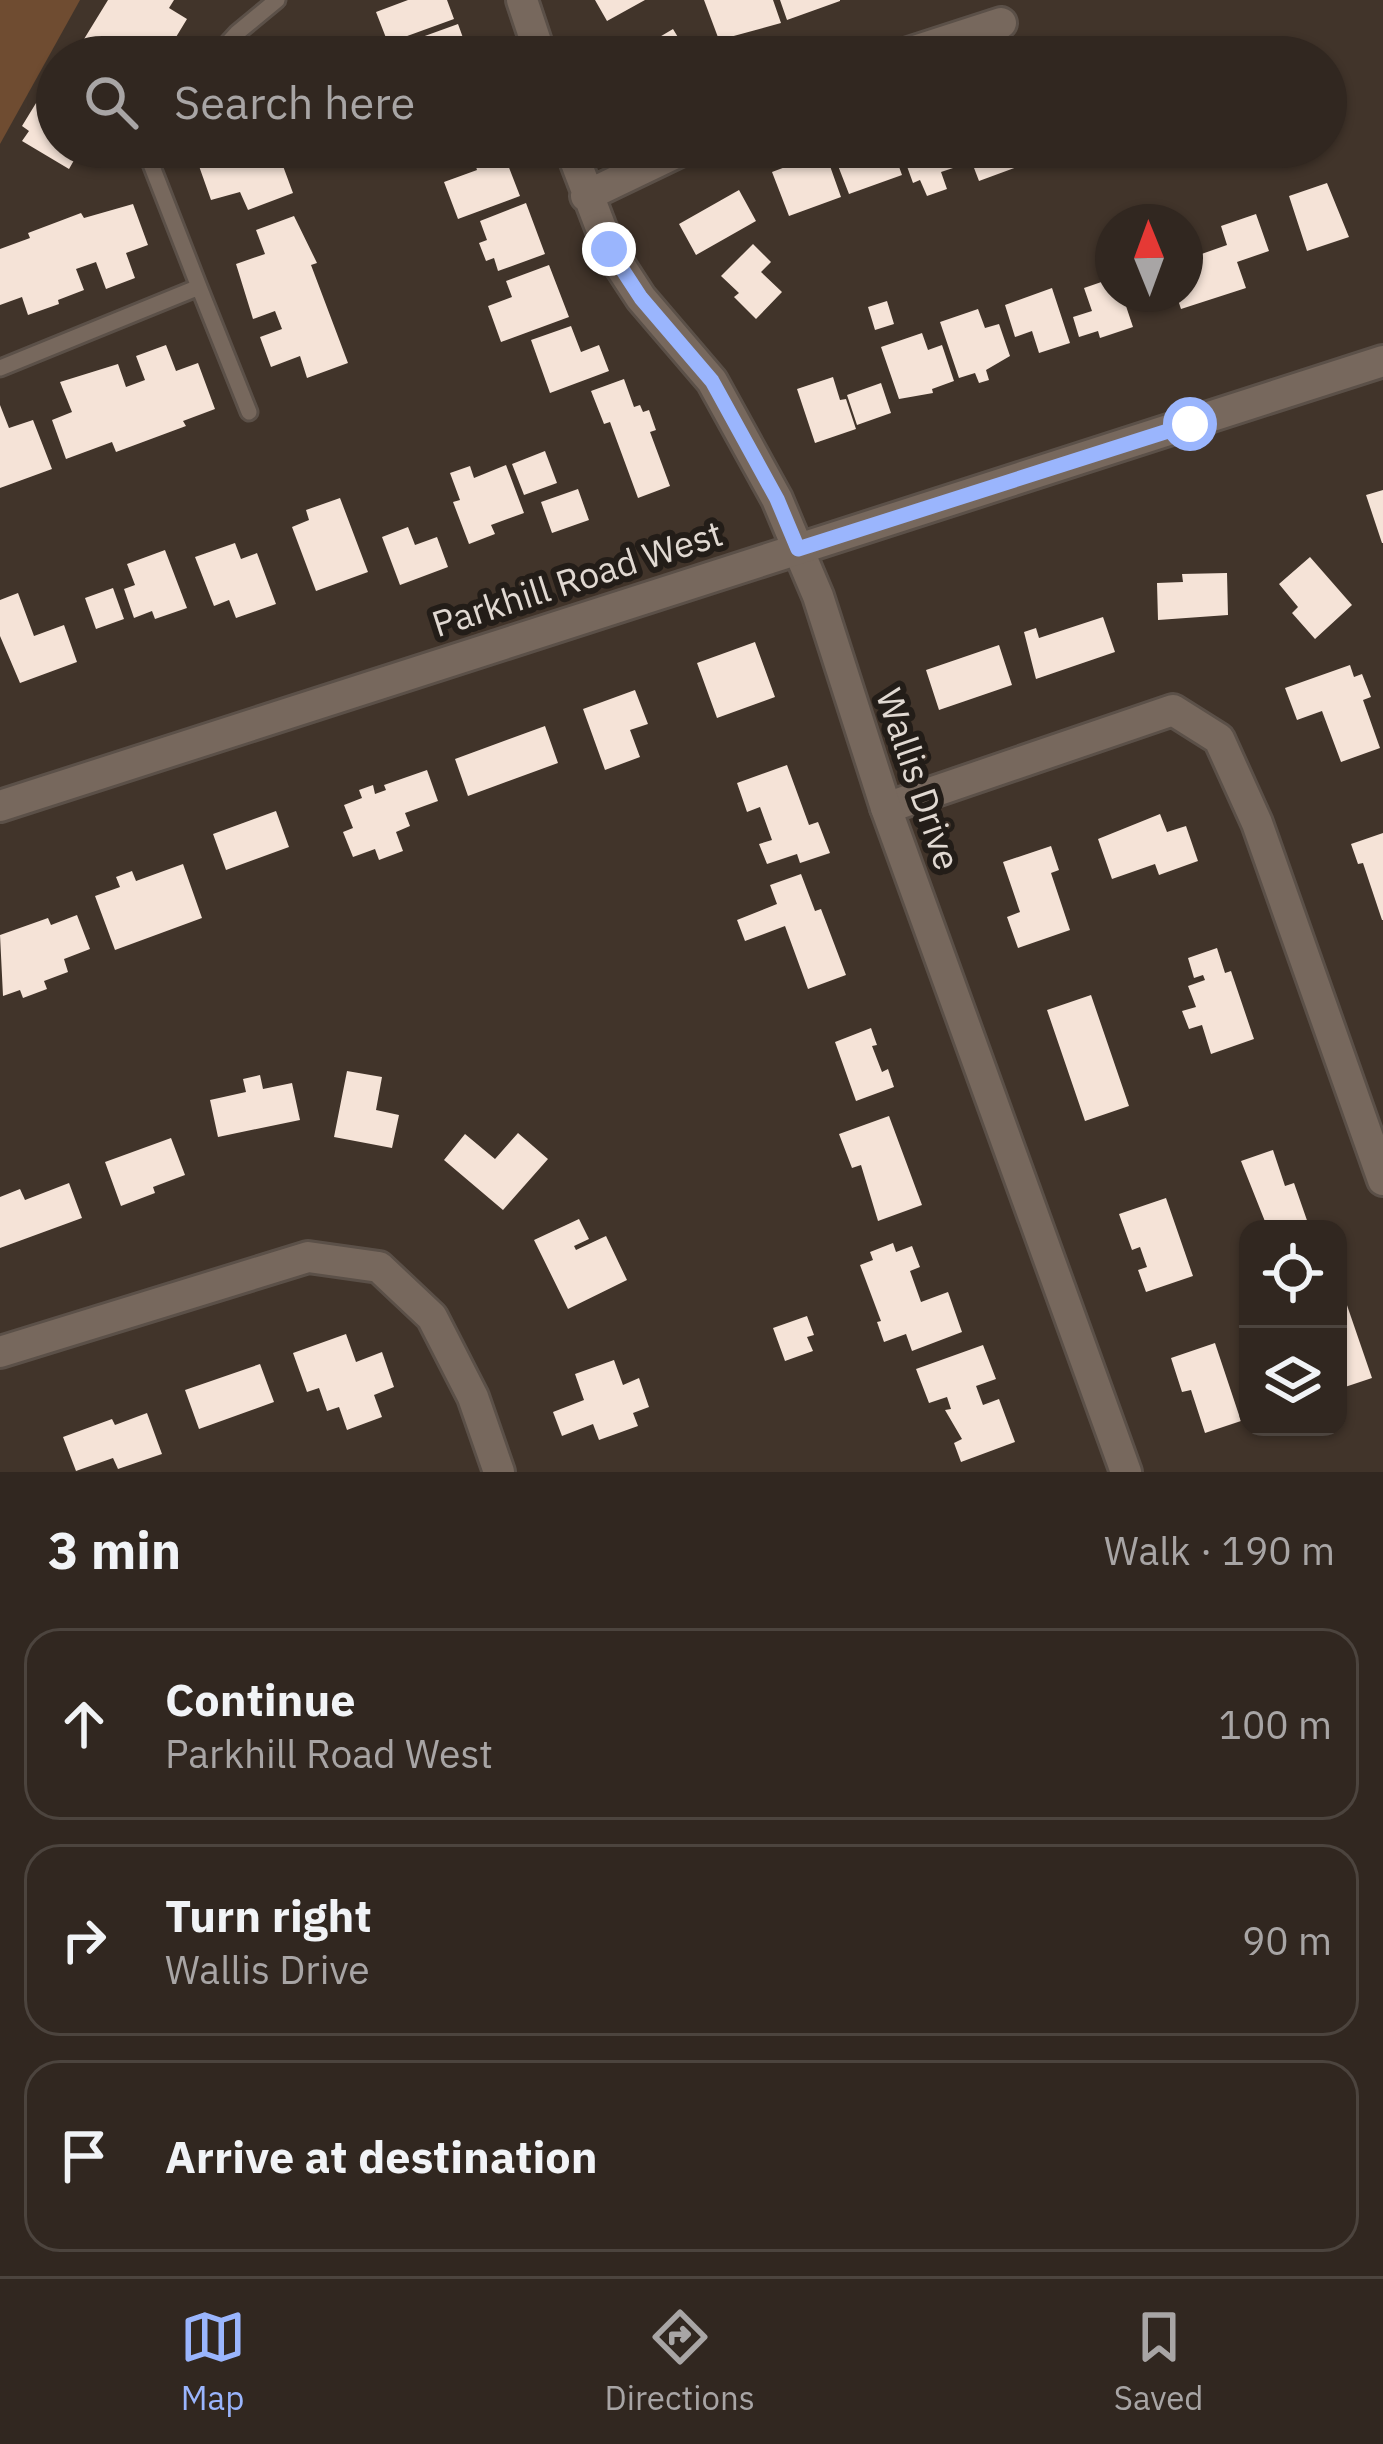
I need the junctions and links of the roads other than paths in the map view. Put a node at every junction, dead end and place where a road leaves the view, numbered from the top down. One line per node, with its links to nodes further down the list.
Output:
1 (277, 0): 4 (lane)
2 (522, 0): 5 (street)
3 (1001, 23): 6 (street)
4 (233, 36)
5 (534, 36)
6 (961, 36)
7 (154, 168): 11 (lane)
8 (577, 168): 10 (street, Wallis Drive)
9 (644, 168): 10 (street)
10 (586, 196): 15 (street, Wallis Drive)
11 (199, 287): 13 (lane); 14 (lane)
12 (1383, 362): 15 (street, Parkhill Road West)
13 (0, 368)
14 (249, 412)
15 (798, 549): 16 (street, Parkhill Road West); 17 (street, Wallis Drive)
16 (0, 806)
17 (886, 808): 18 (street); 21 (street, Wallis Drive)
18 (1383, 1180)
19 (0, 1352): 20 (street)
20 (500, 1472)
21 (1126, 1472)

